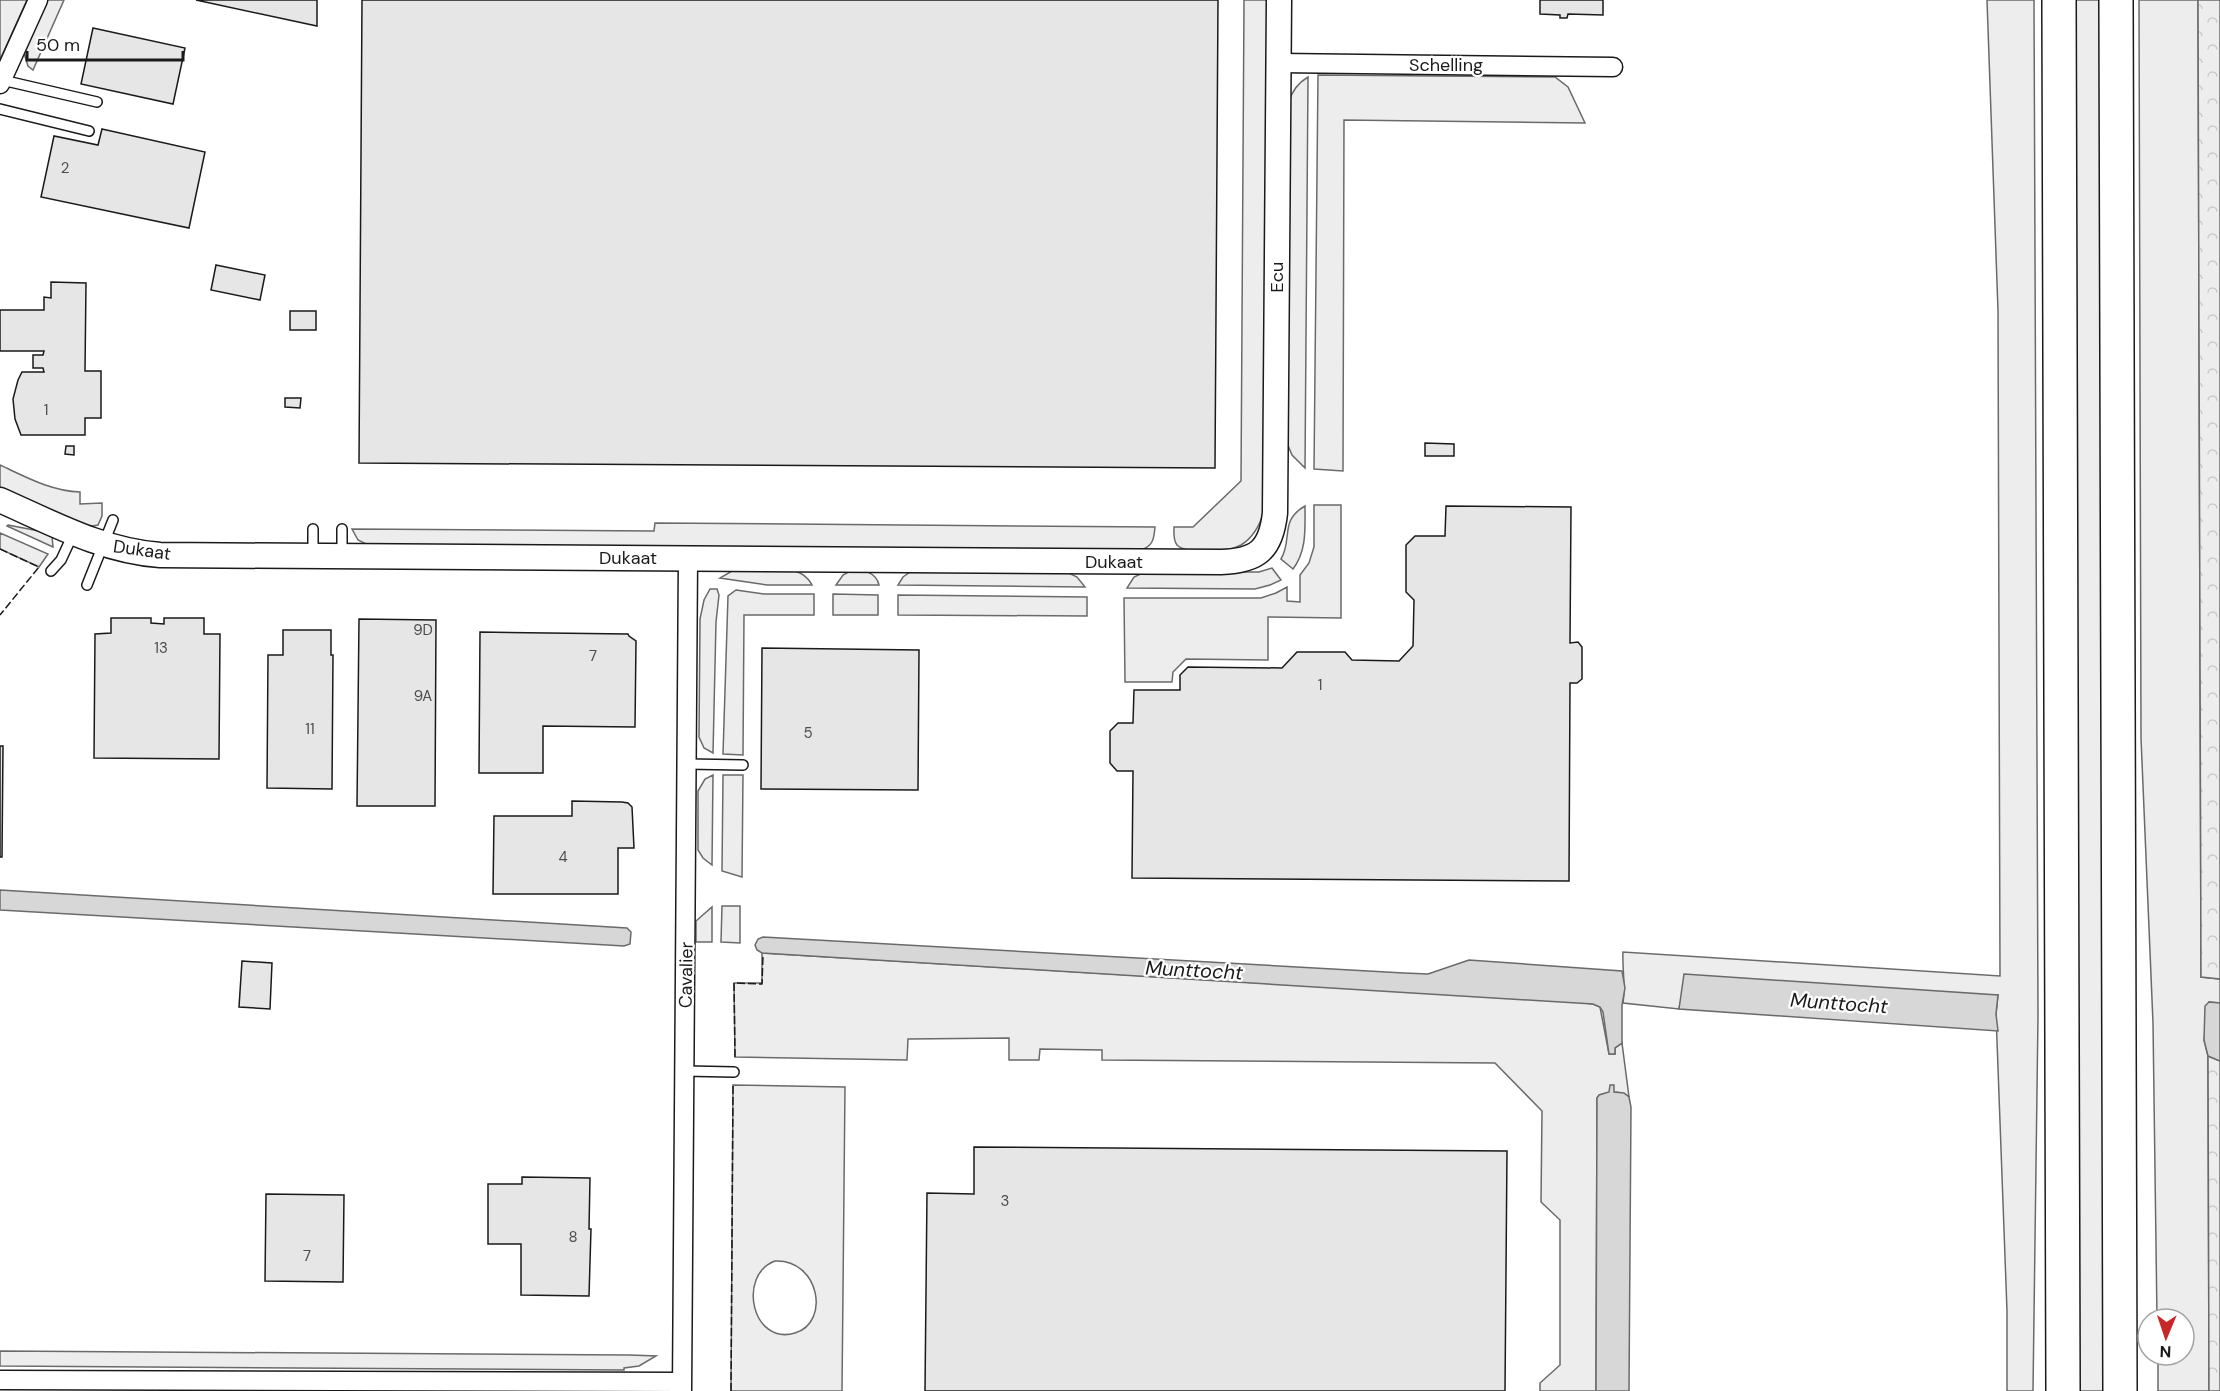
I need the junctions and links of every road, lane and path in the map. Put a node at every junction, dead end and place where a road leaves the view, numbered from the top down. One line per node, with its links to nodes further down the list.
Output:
1 (38, 0): 7 (street)
2 (1279, 0): 5 (street, Ecu)
3 (2059, 0): 29 (highway)
4 (2116, 0): 30 (highway)
5 (1278, 63): 6 (street, Schelling); 17 (street, Ecu)
6 (1613, 67)
7 (1, 82): 8 (lane)
8 (97, 102)
9 (0, 109): 10 (lane)
10 (89, 131)
11 (0, 500): 15 (street, Dukaat)
12 (112, 520): 16 (lane)
13 (313, 529): 18 (lane)
14 (342, 529): 19 (lane)
15 (74, 532): 16 (street, Dukaat); 21 (lane)
16 (102, 544): 18 (street, Dukaat); 22 (lane)
17 (1263, 550): 20 (street, Dukaat)
18 (313, 555): 19 (street, Dukaat)
19 (342, 556): 20 (street, Dukaat)
20 (688, 558): 23 (street, Cavalier)
21 (51, 572)
22 (87, 585)
23 (687, 764): 24 (lane); 25 (street, Cavalier)
24 (743, 765)
25 (685, 1071): 26 (lane); 28 (street, Cavalier)
26 (734, 1072)
27 (0, 1380): 28 (street)
28 (682, 1386)
29 (2063, 1391)
30 (2120, 1391)

